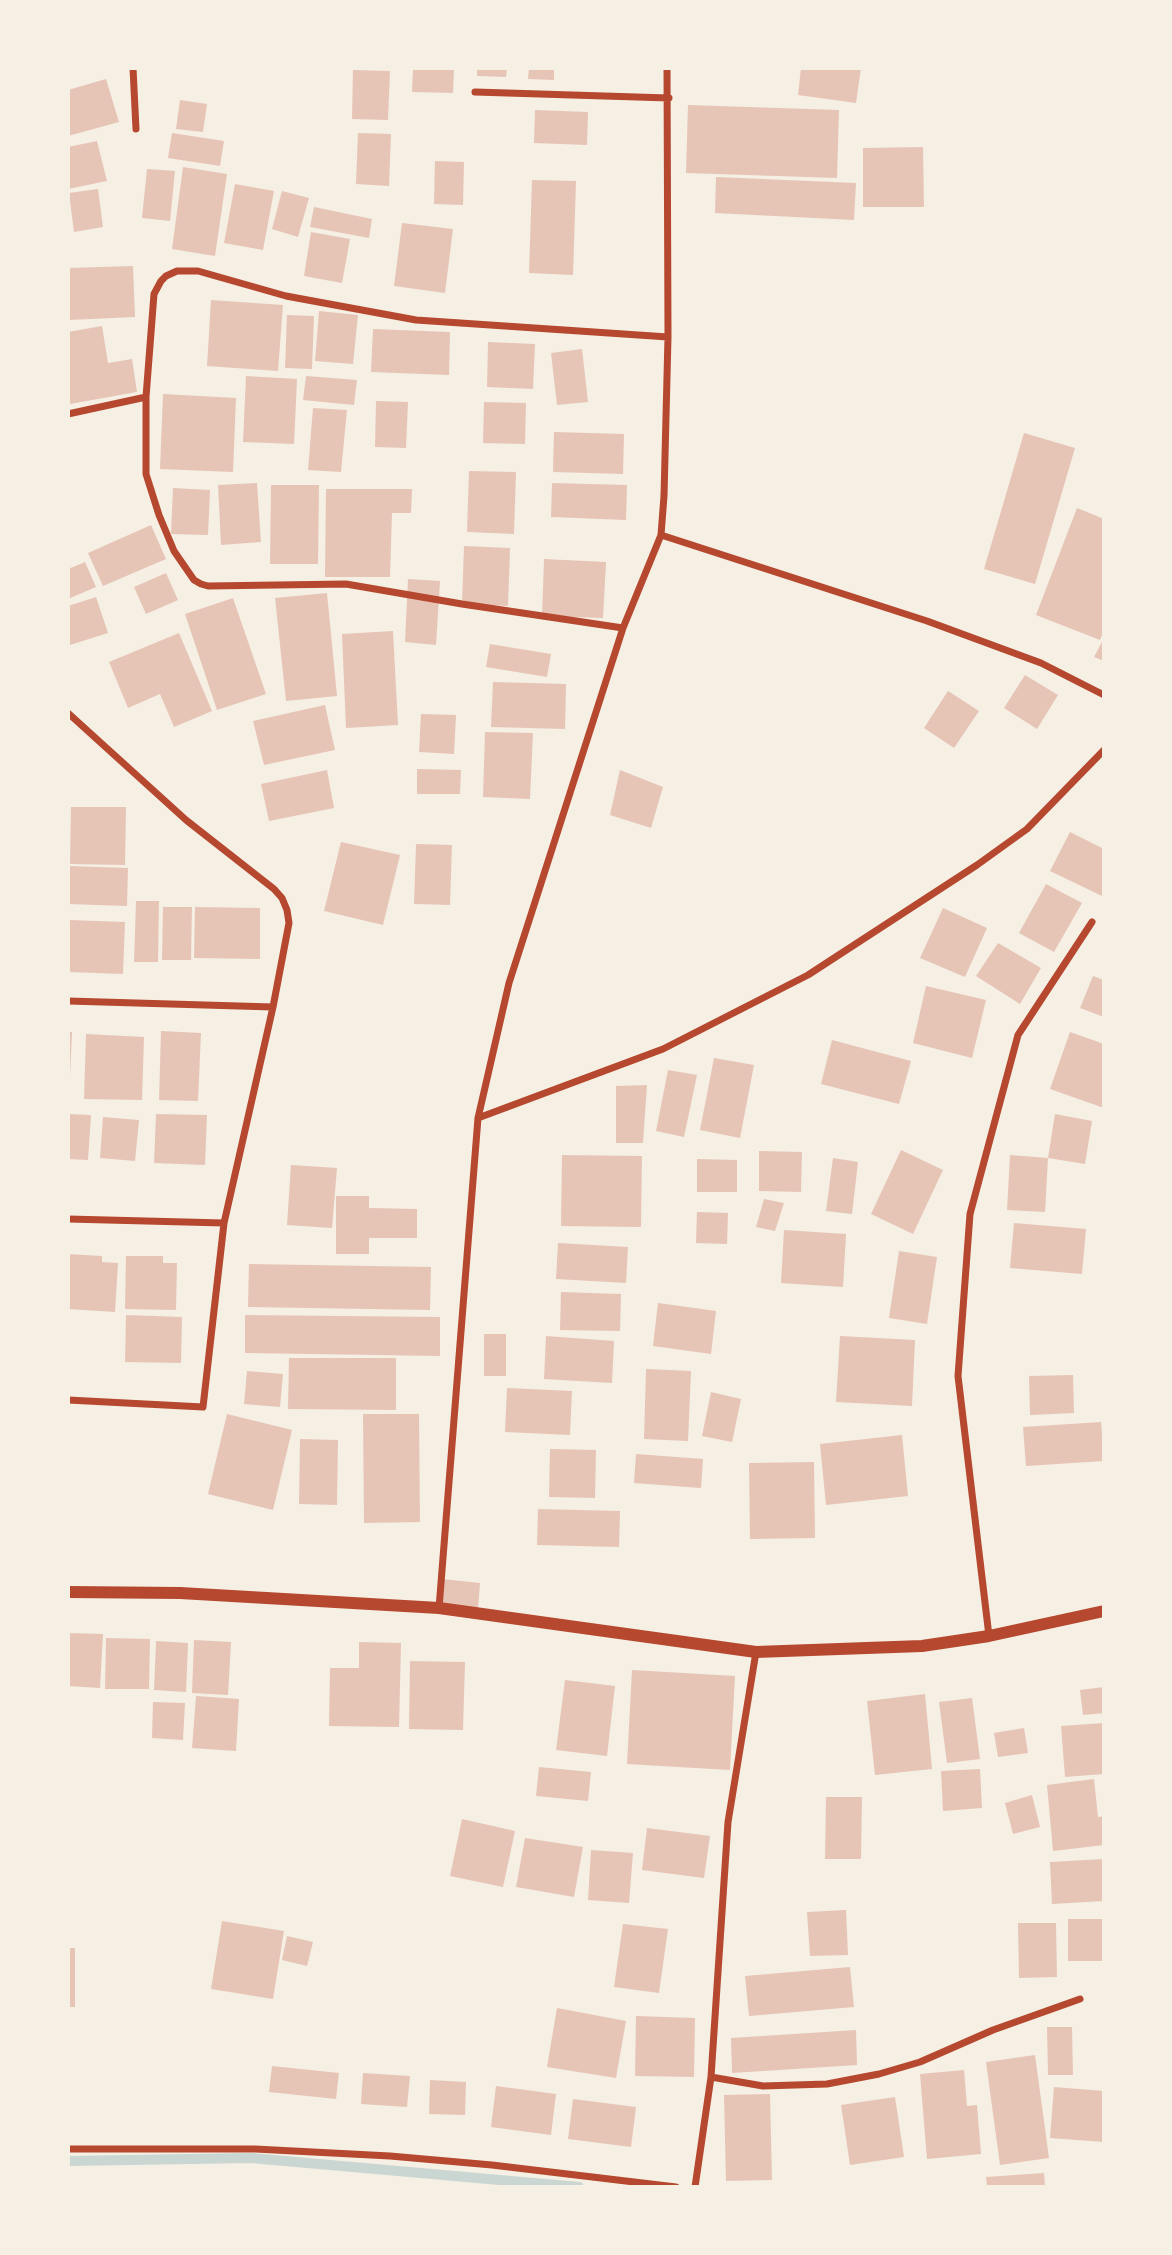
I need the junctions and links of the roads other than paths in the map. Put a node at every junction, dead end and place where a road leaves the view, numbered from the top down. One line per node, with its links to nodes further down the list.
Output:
1 (133, 68): 5 (street)
2 (667, 68): 4 (street)
3 (475, 92): 4 (street)
4 (669, 98): 6 (street)
5 (136, 129)
6 (668, 337): 7 (street); 9 (street)
7 (146, 397): 8 (street); 10 (street)
8 (68, 414)
9 (661, 535): 10 (street); 11 (street)
10 (623, 628): 17 (street)
11 (1104, 695)
12 (68, 713): 16 (street)
13 (1104, 750): 17 (street)
14 (1092, 922): 24 (street)
15 (68, 1001): 16 (street)
16 (273, 1007): 19 (street)
17 (478, 1118): 22 (street)
18 (68, 1219): 19 (street)
19 (224, 1223): 20 (street)
20 (68, 1400)
21 (68, 1592): 22 (street)
22 (439, 1608): 25 (street)
23 (1104, 1611): 24 (street)
24 (989, 1636): 25 (street)
25 (756, 1652): 27 (street)
26 (1080, 1999): 27 (street)
27 (711, 2077): 30 (street)
28 (68, 2149): 29 (street)
29 (676, 2187)
30 (695, 2187)

